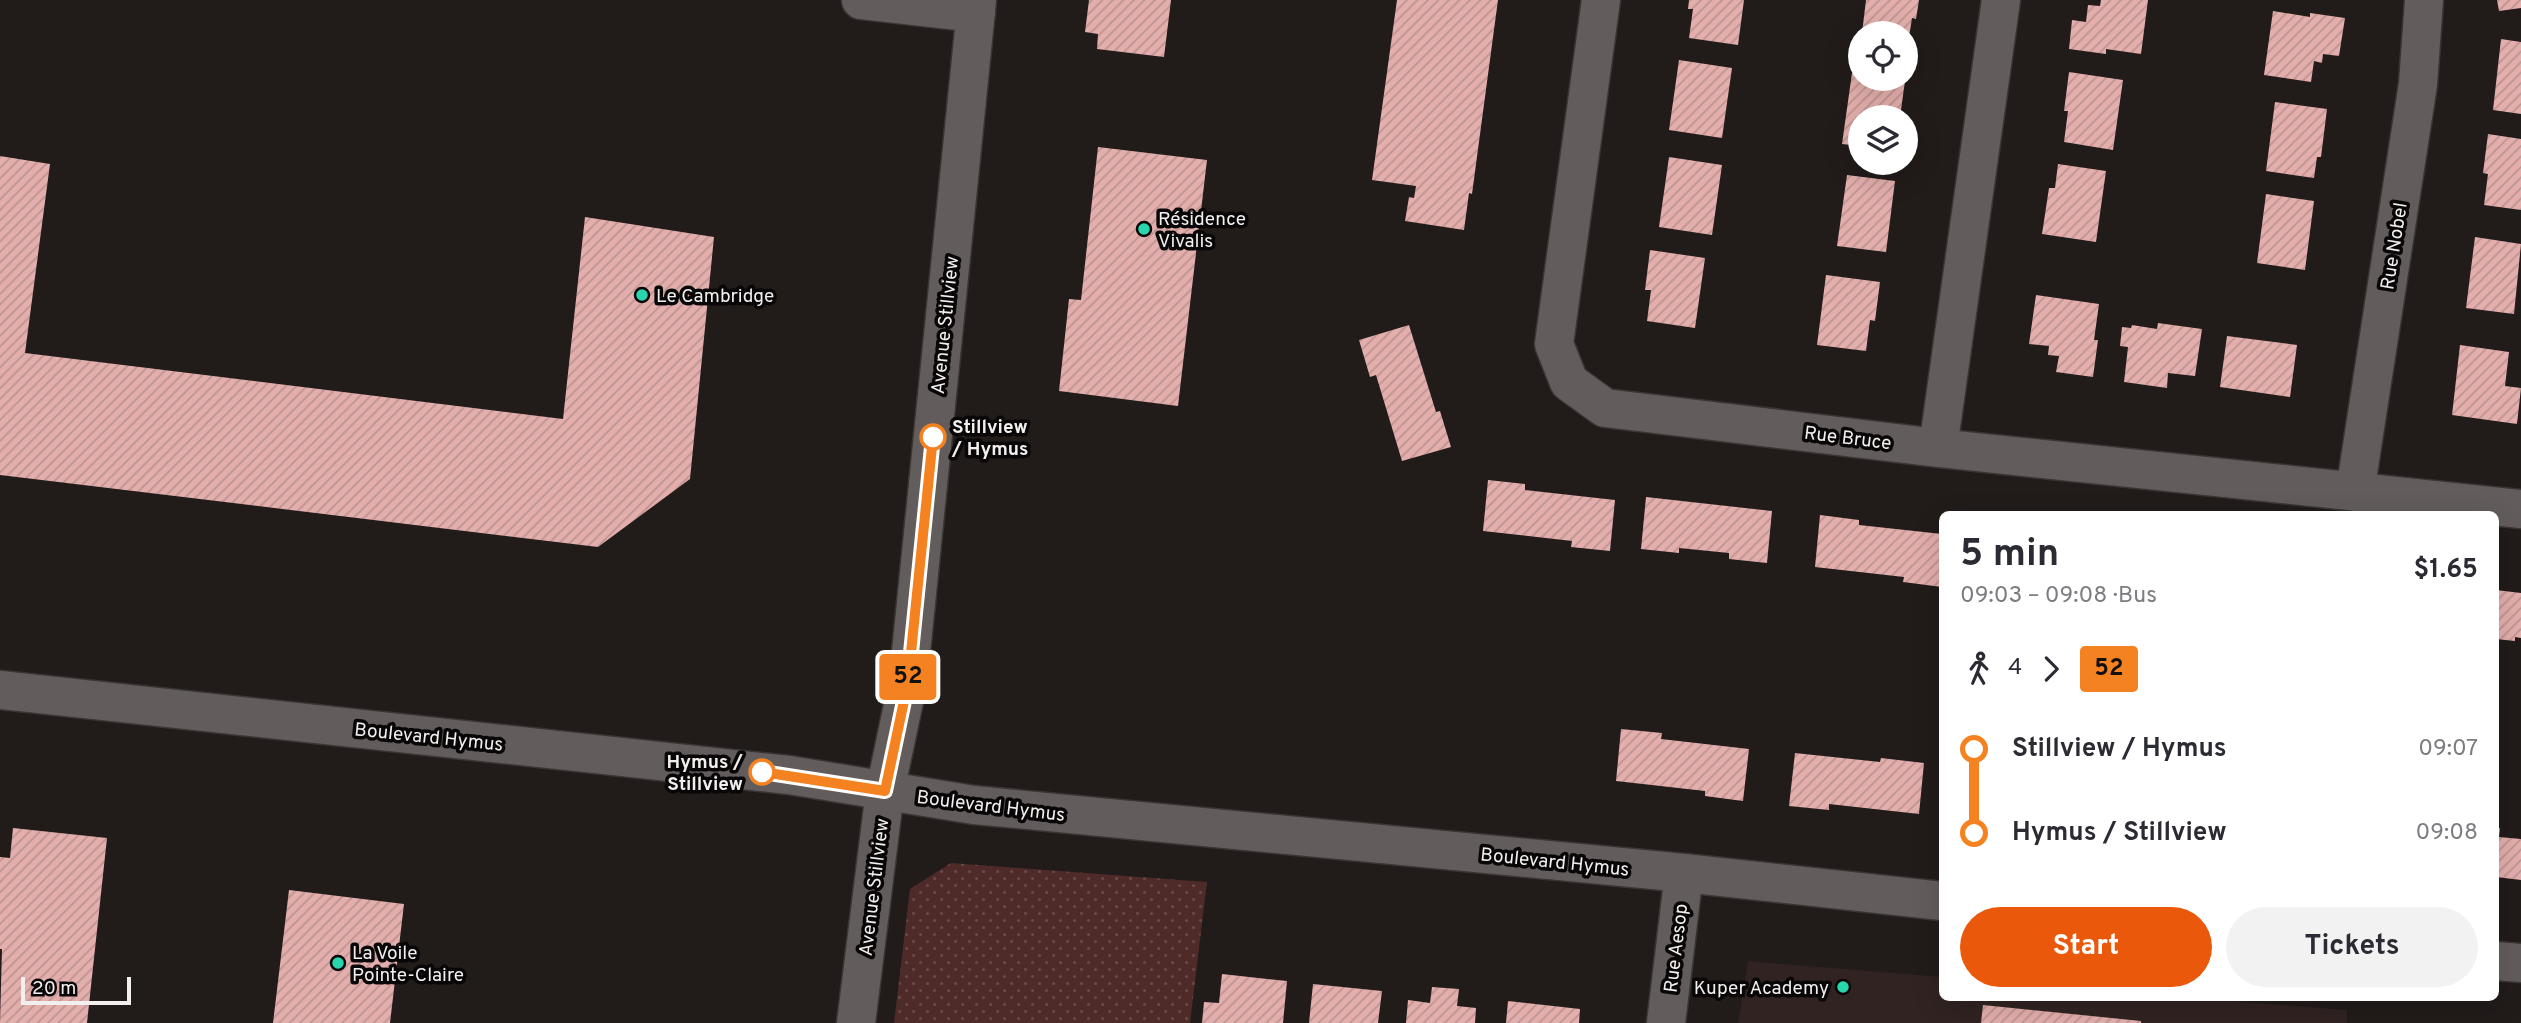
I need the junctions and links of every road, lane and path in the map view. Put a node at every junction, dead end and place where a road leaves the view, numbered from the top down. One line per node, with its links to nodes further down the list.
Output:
1 (861, 0): 5 (street)
2 (1601, 0): 6 (street, Rue Bruce)
3 (2001, 0): 6 (street)
4 (2424, 0): 7 (street, Rue Nobel)
5 (976, 6): 10 (street, Avenue Stillview)
6 (1938, 448): 7 (street, Rue Bruce)
7 (2356, 492): 8 (street, Rue Bruce)
8 (2521, 509)
9 (0, 690): 10 (street, Boulevard Hymus)
10 (885, 791): 11 (street, Boulevard Hymus); 15 (street, Avenue Stillview)
11 (1684, 873): 12 (street, Boulevard Hymus); 16 (street, Rue Aesop)
12 (1939, 901)
13 (2499, 961): 14 (street)
14 (2521, 963)
15 (856, 1023)
16 (1666, 1023)

